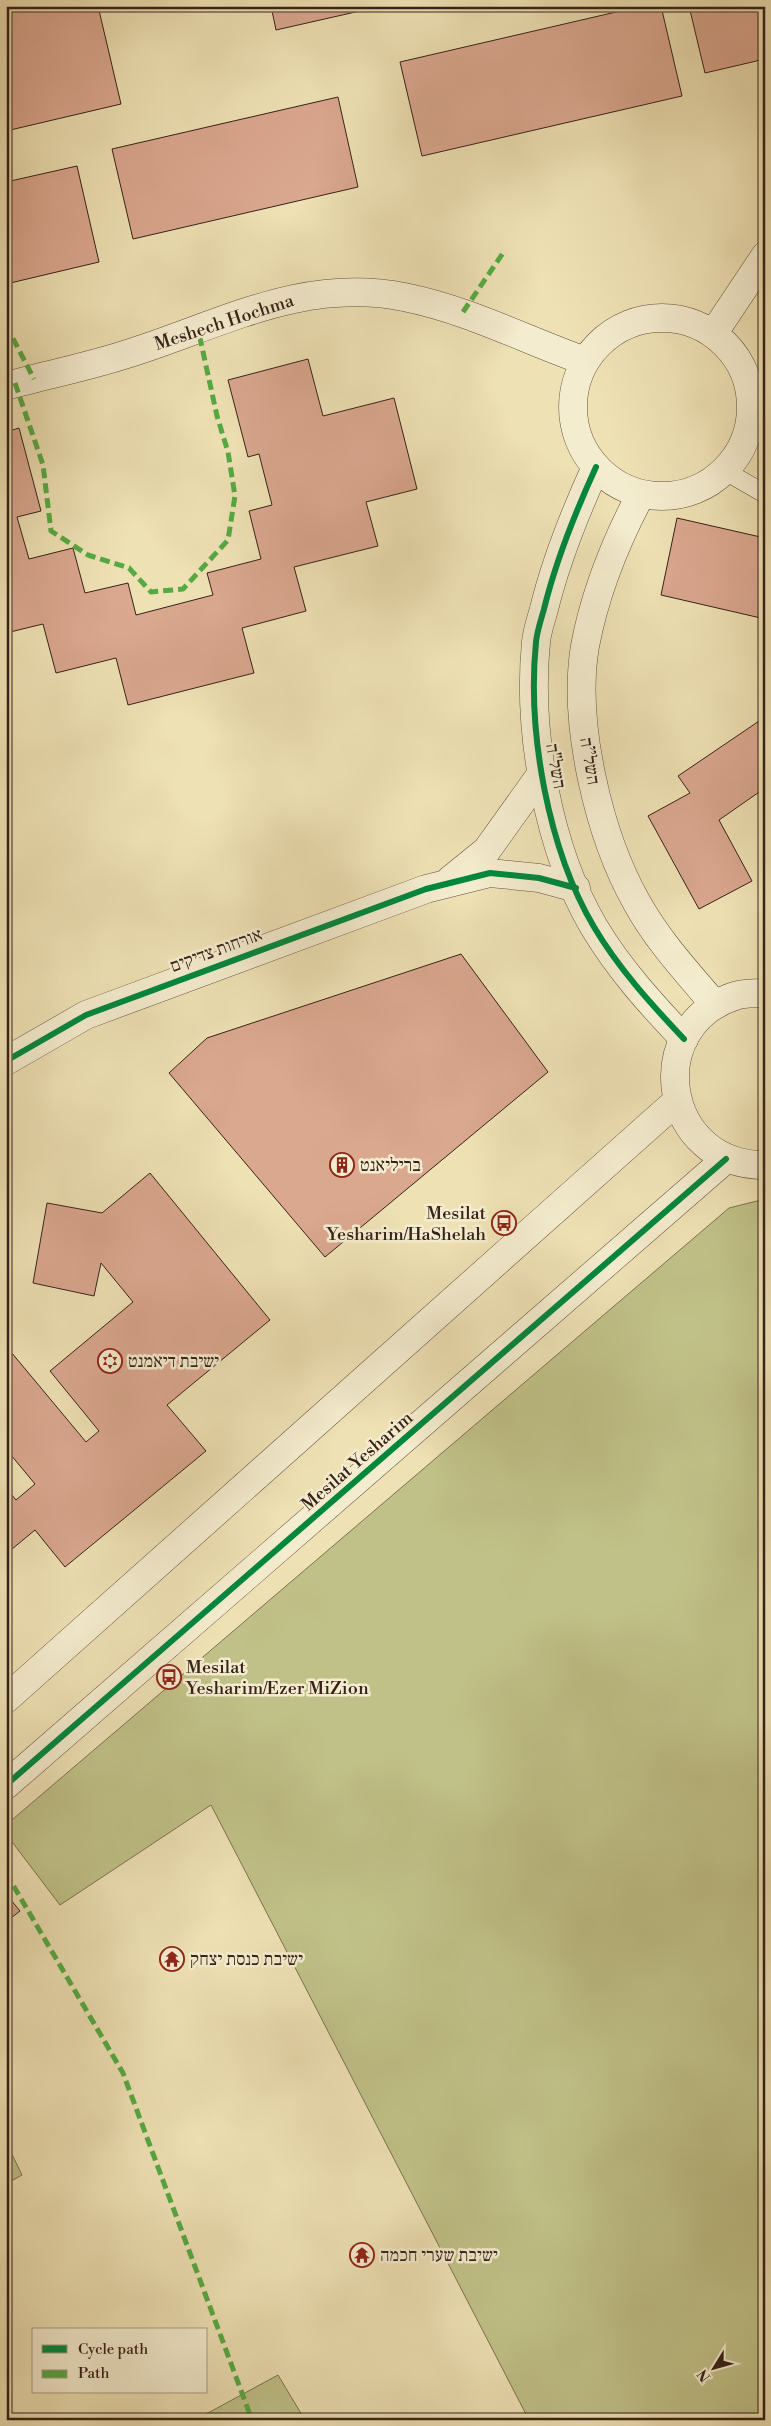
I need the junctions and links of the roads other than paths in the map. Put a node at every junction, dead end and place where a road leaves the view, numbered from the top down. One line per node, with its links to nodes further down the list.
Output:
1 (765, 256): 2 (street)
2 (713, 334): 3 (street); 6 (street)
3 (585, 361): 4 (street, Meshech Hochma); 5 (street)
4 (6, 386)
5 (596, 467): 7 (street); 9 (street, השל"ה)
6 (725, 471): 7 (street); 8 (lane)
7 (640, 494): 13 (street, השל”ה)
8 (765, 494)
9 (542, 773): 10 (street); 11 (street, השל"ה)
10 (443, 886): 11 (street, אורחות צדיקים); 15 (street, אורחות צדיקים)
11 (576, 888): 14 (street, השל"ה)
12 (765, 993): 13 (street)
13 (715, 1005): 14 (street)
14 (684, 1039): 16 (street)
15 (6, 1061)
16 (677, 1101): 17 (street); 19 (street)
17 (726, 1159): 18 (street); 20 (street, Mesilat Yesharim)
18 (765, 1165)
19 (6, 1699)
20 (6, 1785)

